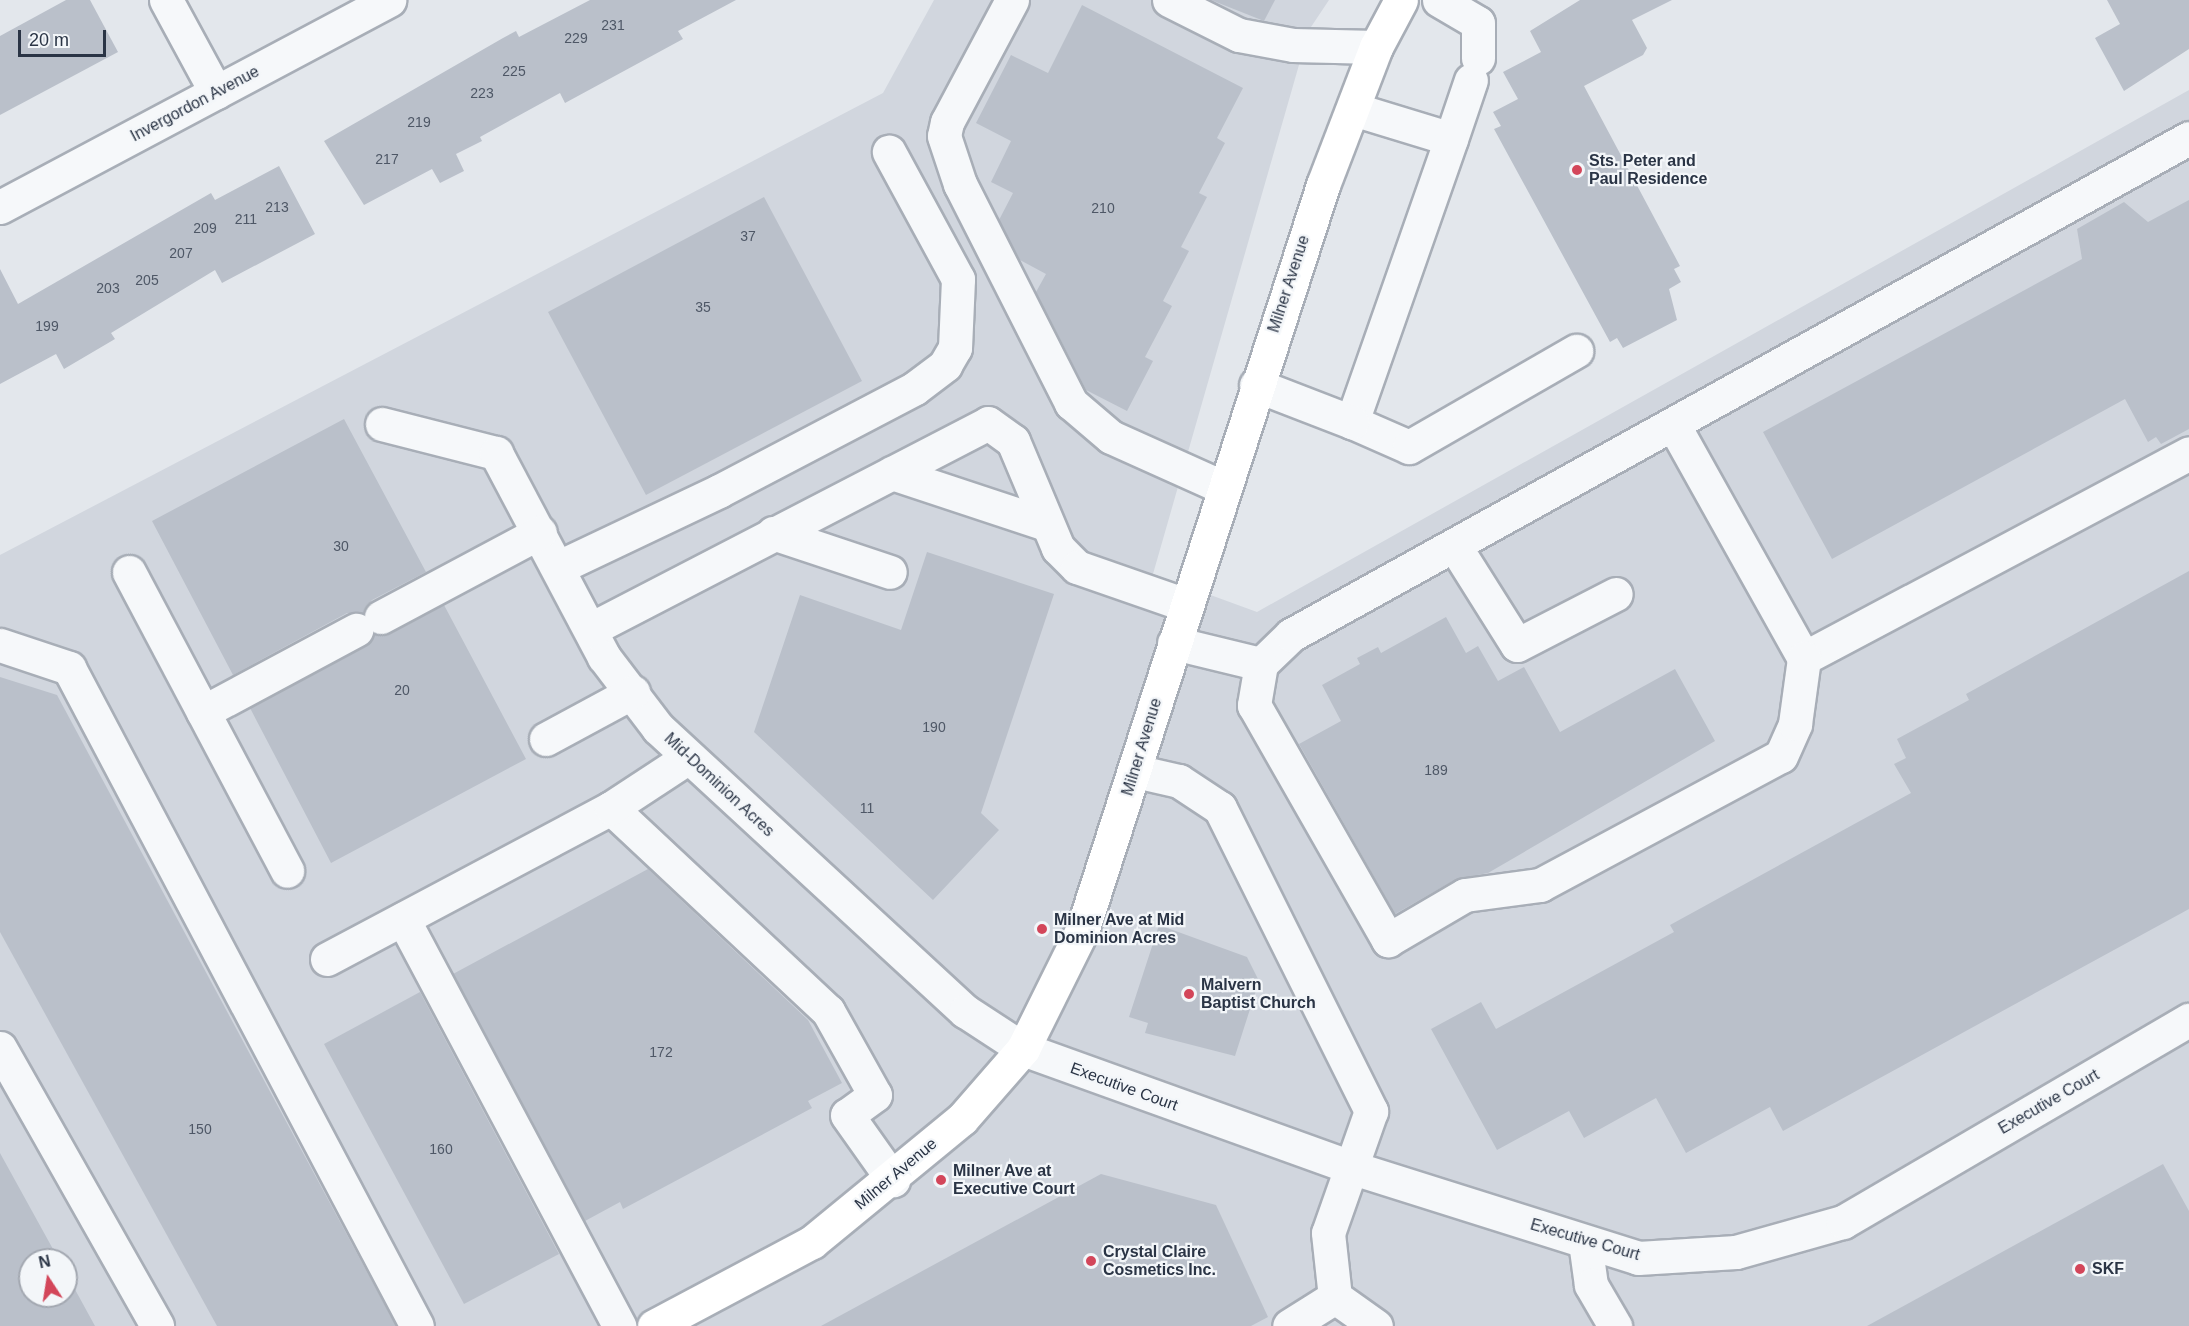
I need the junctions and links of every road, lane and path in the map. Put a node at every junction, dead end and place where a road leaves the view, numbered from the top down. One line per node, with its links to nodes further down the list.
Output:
1 (166, 0): 8 (street)
2 (389, 0): 8 (street, Invergordon Avenue)
3 (1012, 0): 21 (street)
4 (1169, 0): 7 (street)
5 (1401, 0): 7 (main road, Milner Avenue)
6 (1439, 0): 11 (street)
7 (1376, 47): 9 (main road, Milner Avenue)
8 (216, 93): 13 (street, Invergordon Avenue)
9 (1353, 109): 11 (street); 15 (main road, Milner Avenue)
10 (2189, 138): 18 (street)
11 (1450, 139): 16 (street)
12 (889, 152): 26 (street)
13 (0, 207)
14 (1576, 351): 16 (street)
15 (1256, 385): 16 (street); 21 (main road, Milner Avenue)
16 (1352, 422)
17 (382, 424): 23 (street, Mid-Dominion Acres)
18 (1673, 424): 25 (street); 34 (street)
19 (2189, 453): 34 (street)
20 (892, 473): 22 (street); 22 (street); 24 (street)
21 (1221, 487): 30 (main road, Milner Avenue)
22 (1046, 524): 30 (street)
23 (540, 532): 26 (street, Mid-Dominion Acres); 37 (street)
24 (773, 533): 28 (street); 31 (street)
25 (1454, 546): 29 (street); 35 (street)
26 (559, 567): 31 (street, Mid-Dominion Acres)
27 (129, 572): 37 (street)
28 (890, 572)
29 (1616, 594)
30 (1186, 605): 32 (main road, Milner Avenue)
31 (591, 629): 36 (street, Mid-Dominion Acres)
32 (1174, 643): 35 (street); 40 (main road, Milner Avenue)
33 (0, 645): 54 (street)
34 (1804, 657): 35 (street)
35 (1261, 664)
36 (633, 692): 38 (street); 39 (street, Mid-Dominion Acres)
37 (203, 712): 42 (street)
38 (546, 739)
39 (687, 758): 41 (street); 47 (street, Mid-Dominion Acres)
40 (1135, 771): 47 (main road, Milner Avenue); 48 (street)
41 (611, 808): 43 (street); 49 (street)
42 (287, 871)
43 (403, 919): 44 (street); 55 (street)
44 (327, 959)
45 (2189, 1020): 50 (street, Executive Court)
46 (0, 1048): 53 (street)
47 (1023, 1049): 48 (street, Executive Court); 49 (main road, Milner Avenue)
48 (1350, 1167): 50 (street, Executive Court); 51 (street)
49 (893, 1180): 52 (main road, Milner Avenue)
50 (1585, 1242): 58 (street)
51 (1335, 1297): 56 (street); 57 (street)
52 (658, 1325)
53 (157, 1326)
54 (417, 1326)
55 (619, 1326)
56 (1289, 1326)
57 (1376, 1326)
58 (1615, 1326)

